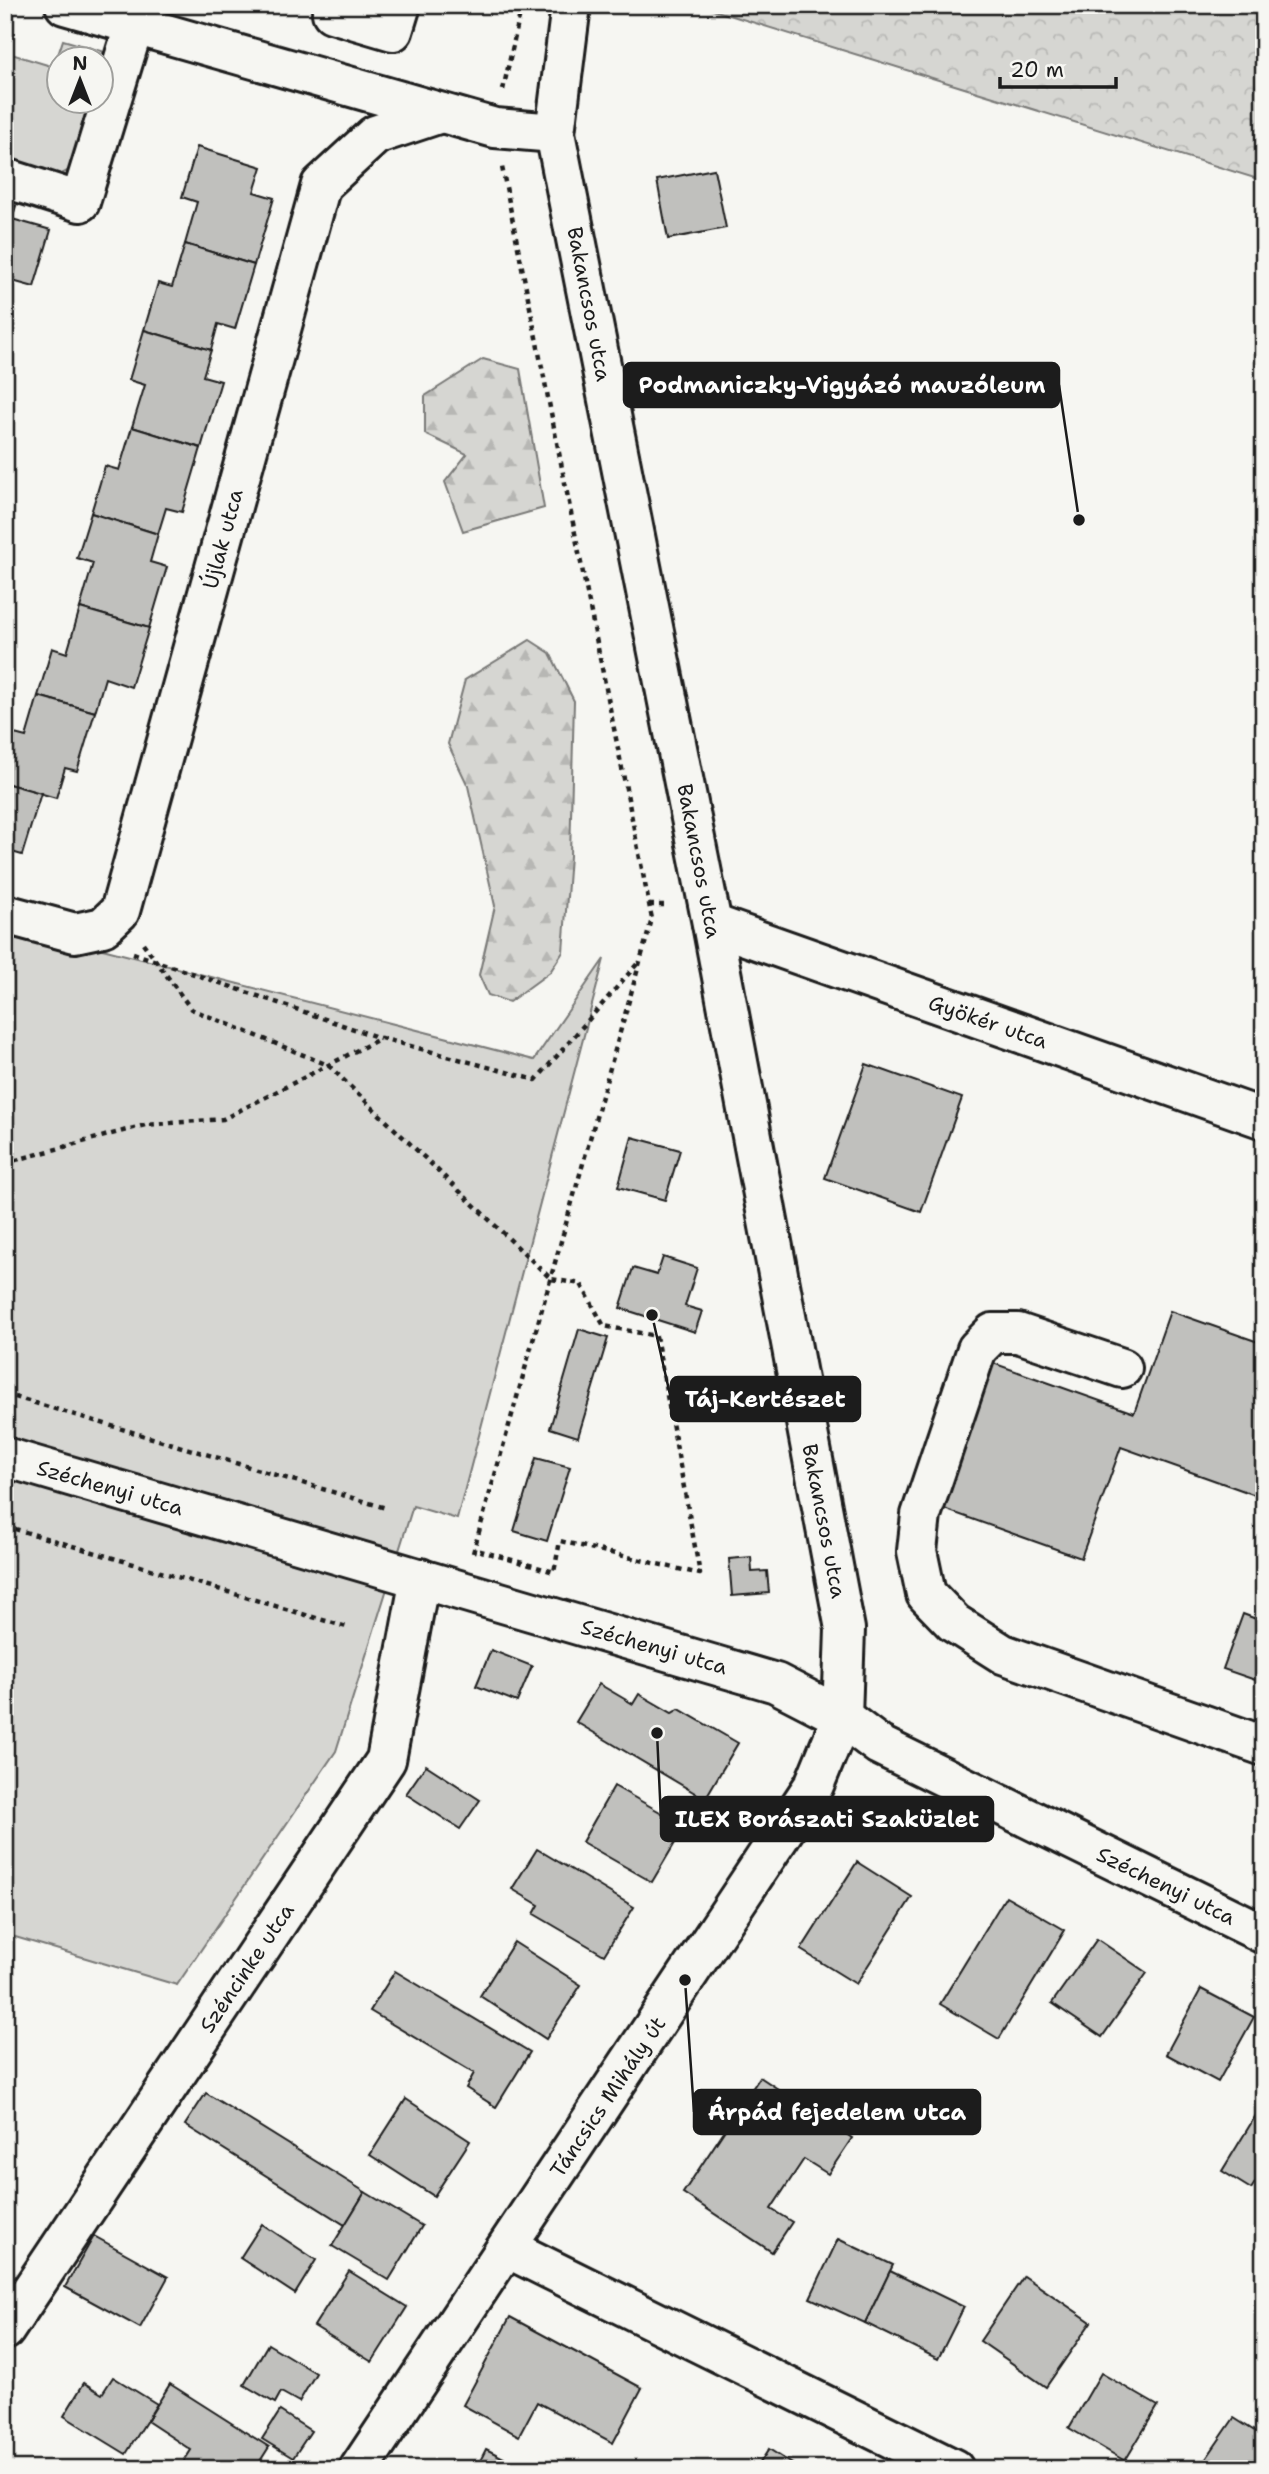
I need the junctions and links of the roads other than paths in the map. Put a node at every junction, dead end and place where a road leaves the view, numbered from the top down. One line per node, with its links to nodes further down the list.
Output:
1 (65, 5): 5 (street)
2 (401, 5): 4 (street)
3 (571, 5): 7 (street, Bakancsos utca)
4 (331, 13)
5 (134, 26): 6 (street); 8 (street)
6 (441, 113): 7 (street); 9 (street, Újlak utca)
7 (555, 133): 10 (street, Bakancsos utca)
8 (5, 178)
9 (5, 914)
10 (712, 924): 11 (street, Gyökér utca); 15 (street, Bakancsos utca)
11 (1264, 1119)
12 (1122, 1368): 16 (street)
13 (5, 1457): 14 (street, Széchenyi utca)
14 (420, 1578): 15 (street, Széchenyi utca); 19 (street, Széncinke utca)
15 (842, 1717): 17 (street, Széchenyi utca); 18 (street, Táncsics Mihály út)
16 (1264, 1746)
17 (1264, 1934)
18 (507, 2248): 20 (street, Táncsics Mihály út); 21 (street)
19 (5, 2330)
20 (359, 2469)
21 (954, 2469)

